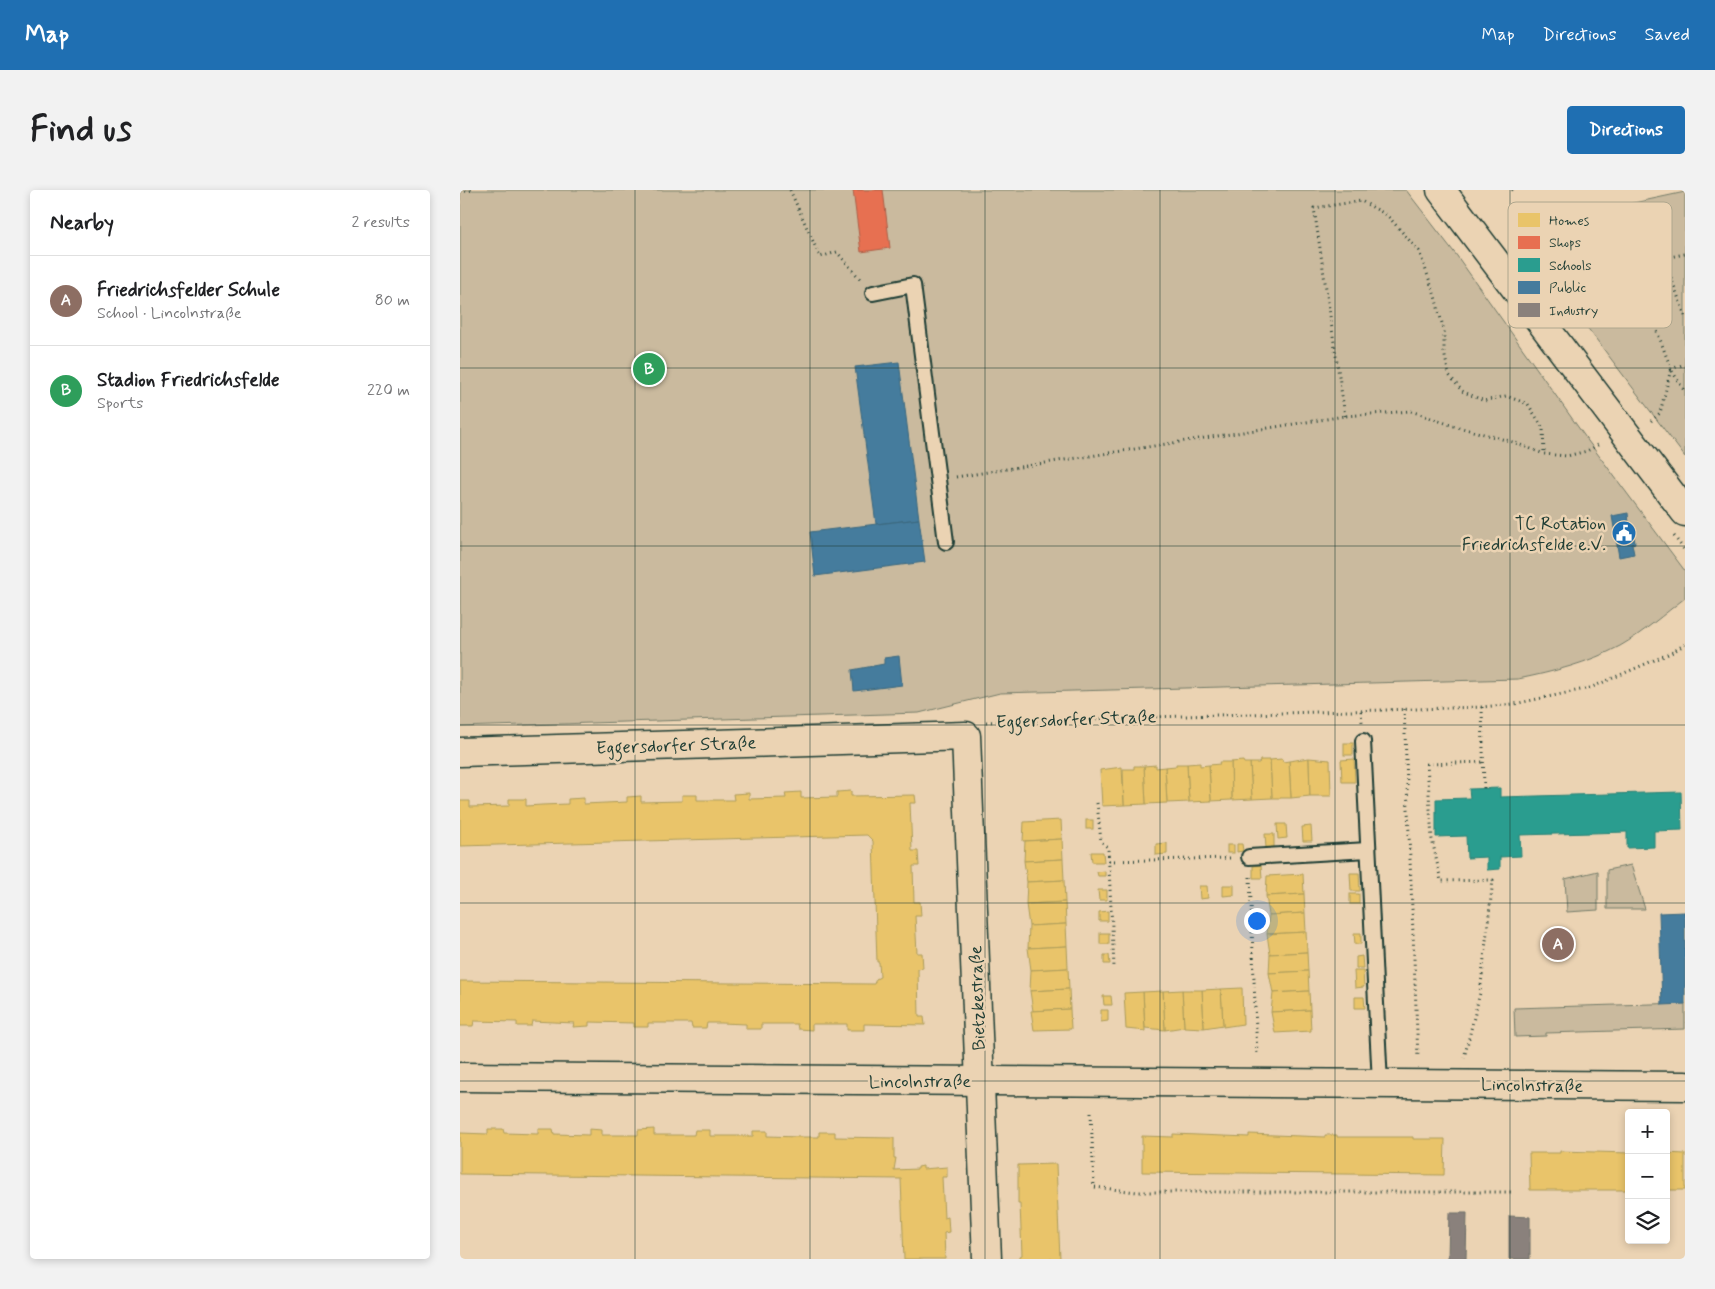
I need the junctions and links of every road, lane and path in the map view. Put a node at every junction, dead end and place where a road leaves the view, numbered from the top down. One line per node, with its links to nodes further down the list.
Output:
1 (474, 190): 4 (path)
2 (790, 190): 9 (path)
3 (1441, 190): 7 (street)
4 (460, 192)
5 (1685, 254): 6 (path)
6 (1672, 256)
7 (1508, 278)
8 (1672, 280): 10 (path)
9 (873, 293): 20 (lane)
10 (1685, 316)
11 (1546, 328): 21 (street)
12 (1656, 328): 14 (path)
13 (1685, 364): 14 (path)
14 (1671, 369): 15 (path); 17 (path)
15 (1684, 390)
16 (1345, 416): 19 (path); 19 (path); 20 (path)
17 (1651, 421)
18 (1598, 444): 19 (path)
19 (1544, 454)
20 (938, 480): 22 (lane)
21 (1685, 512)
22 (946, 542)
23 (1685, 644): 24 (path, Eggersdorfer Straße)
24 (1482, 707): 25 (path, Eggersdorfer Straße); 29 (path)
25 (1404, 709): 26 (path, Eggersdorfer Straße); 37 (path)
26 (966, 736): 28 (street, Eggersdorfer Straße); 40 (street, Bietzkestraße)
27 (1363, 741): 32 (lane)
28 (460, 752)
29 (1483, 762): 30 (path); 38 (path)
30 (1484, 789)
31 (1097, 804): 34 (path)
32 (1368, 850): 33 (lane); 41 (lane)
33 (1250, 858): 34 (path); 36 (path)
34 (1109, 862): 35 (path)
35 (1114, 967)
36 (1257, 1056)
37 (1418, 1058)
38 (1464, 1058)
39 (460, 1077): 40 (street, Lincolnstraße)
40 (980, 1081): 41 (street, Lincolnstraße); 45 (street, Bietzkestraße)
41 (1380, 1084): 42 (street, Lincolnstraße)
42 (1685, 1086)
43 (1091, 1113): 44 (path)
44 (1513, 1192)
45 (987, 1259)

